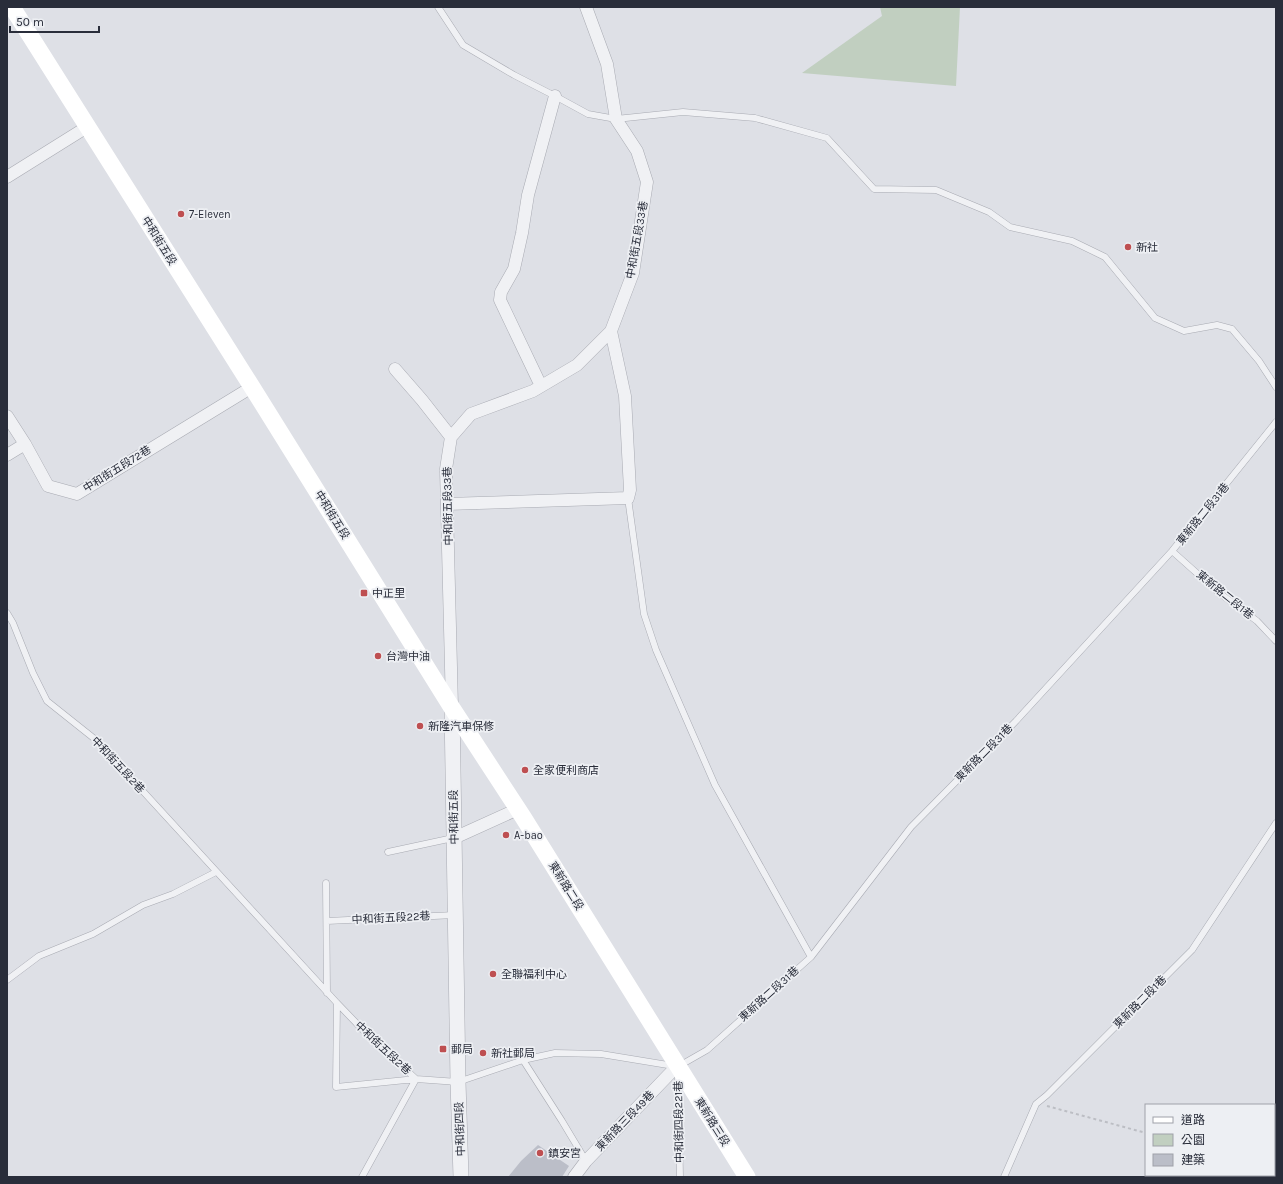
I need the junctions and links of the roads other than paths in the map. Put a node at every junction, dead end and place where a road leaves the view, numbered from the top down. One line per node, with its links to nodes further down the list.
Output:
1 (12, 7): 6 (main road, 中和街五段)
2 (438, 7): 4 (lane)
3 (586, 7): 5 (street, 中和街五段33巷)
4 (555, 96): 5 (lane); 10 (street)
5 (616, 119): 8 (street, 中和街五段33巷); 11 (lane)
6 (87, 127): 7 (street); 12 (main road, 中和街五段)
7 (7, 177)
8 (611, 331): 10 (street, 中和街五段33巷); 18 (street)
9 (395, 370): 15 (street)
10 (541, 386): 15 (street, 中和街五段33巷)
11 (1276, 386)
12 (252, 387): 16 (street, 中和街五段72巷); 23 (main road, 中和街五段)
13 (7, 416): 16 (street, 中和街五段72巷)
14 (1276, 423): 20 (lane, 東新路二段31巷)
15 (451, 437): 19 (street, 中和街五段33巷)
16 (25, 444): 17 (street)
17 (7, 455)
18 (628, 498): 19 (street); 32 (lane)
19 (447, 504): 23 (street, 中和街五段33巷)
20 (1172, 551): 22 (lane, 東新路二段1巷); 32 (lane, 東新路二段31巷)
21 (7, 612): 28 (lane, 中和街五段2巷)
22 (1276, 641)
23 (452, 708): 24 (main road, 東新路二段); 26 (street, 中和街五段)
24 (518, 809): 26 (street); 37 (main road, 東新路二段)
25 (1276, 823): 46 (lane, 東新路二段1巷)
26 (454, 838): 27 (lane); 30 (street, 中和街五段)
27 (388, 852)
28 (216, 872): 33 (lane); 34 (lane, 中和街五段2巷)
29 (326, 883): 31 (lane)
30 (455, 915): 31 (lane, 中和街五段22巷); 39 (street, 中和街五段)
31 (327, 921): 34 (lane)
32 (811, 956): 37 (lane, 東新路二段31巷)
33 (7, 980)
34 (327, 992): 35 (lane, 中和街五段2巷)
35 (337, 1003): 38 (lane, 中和街五段2巷); 38 (lane, 中和街五段2巷)
36 (523, 1060): 37 (lane); 39 (lane); 40 (lane)
37 (677, 1066): 40 (street, 東新路三段49巷); 44 (lane, 中和街四段221巷); 45 (main road, 東新路三段)
38 (416, 1079): 39 (lane); 41 (lane)
39 (458, 1082): 42 (street, 中和街四段)
40 (586, 1161): 43 (street, 東新路三段49巷)
41 (362, 1177)
42 (462, 1177)
43 (574, 1177)
44 (680, 1177)
45 (747, 1177)
46 (1004, 1177)

